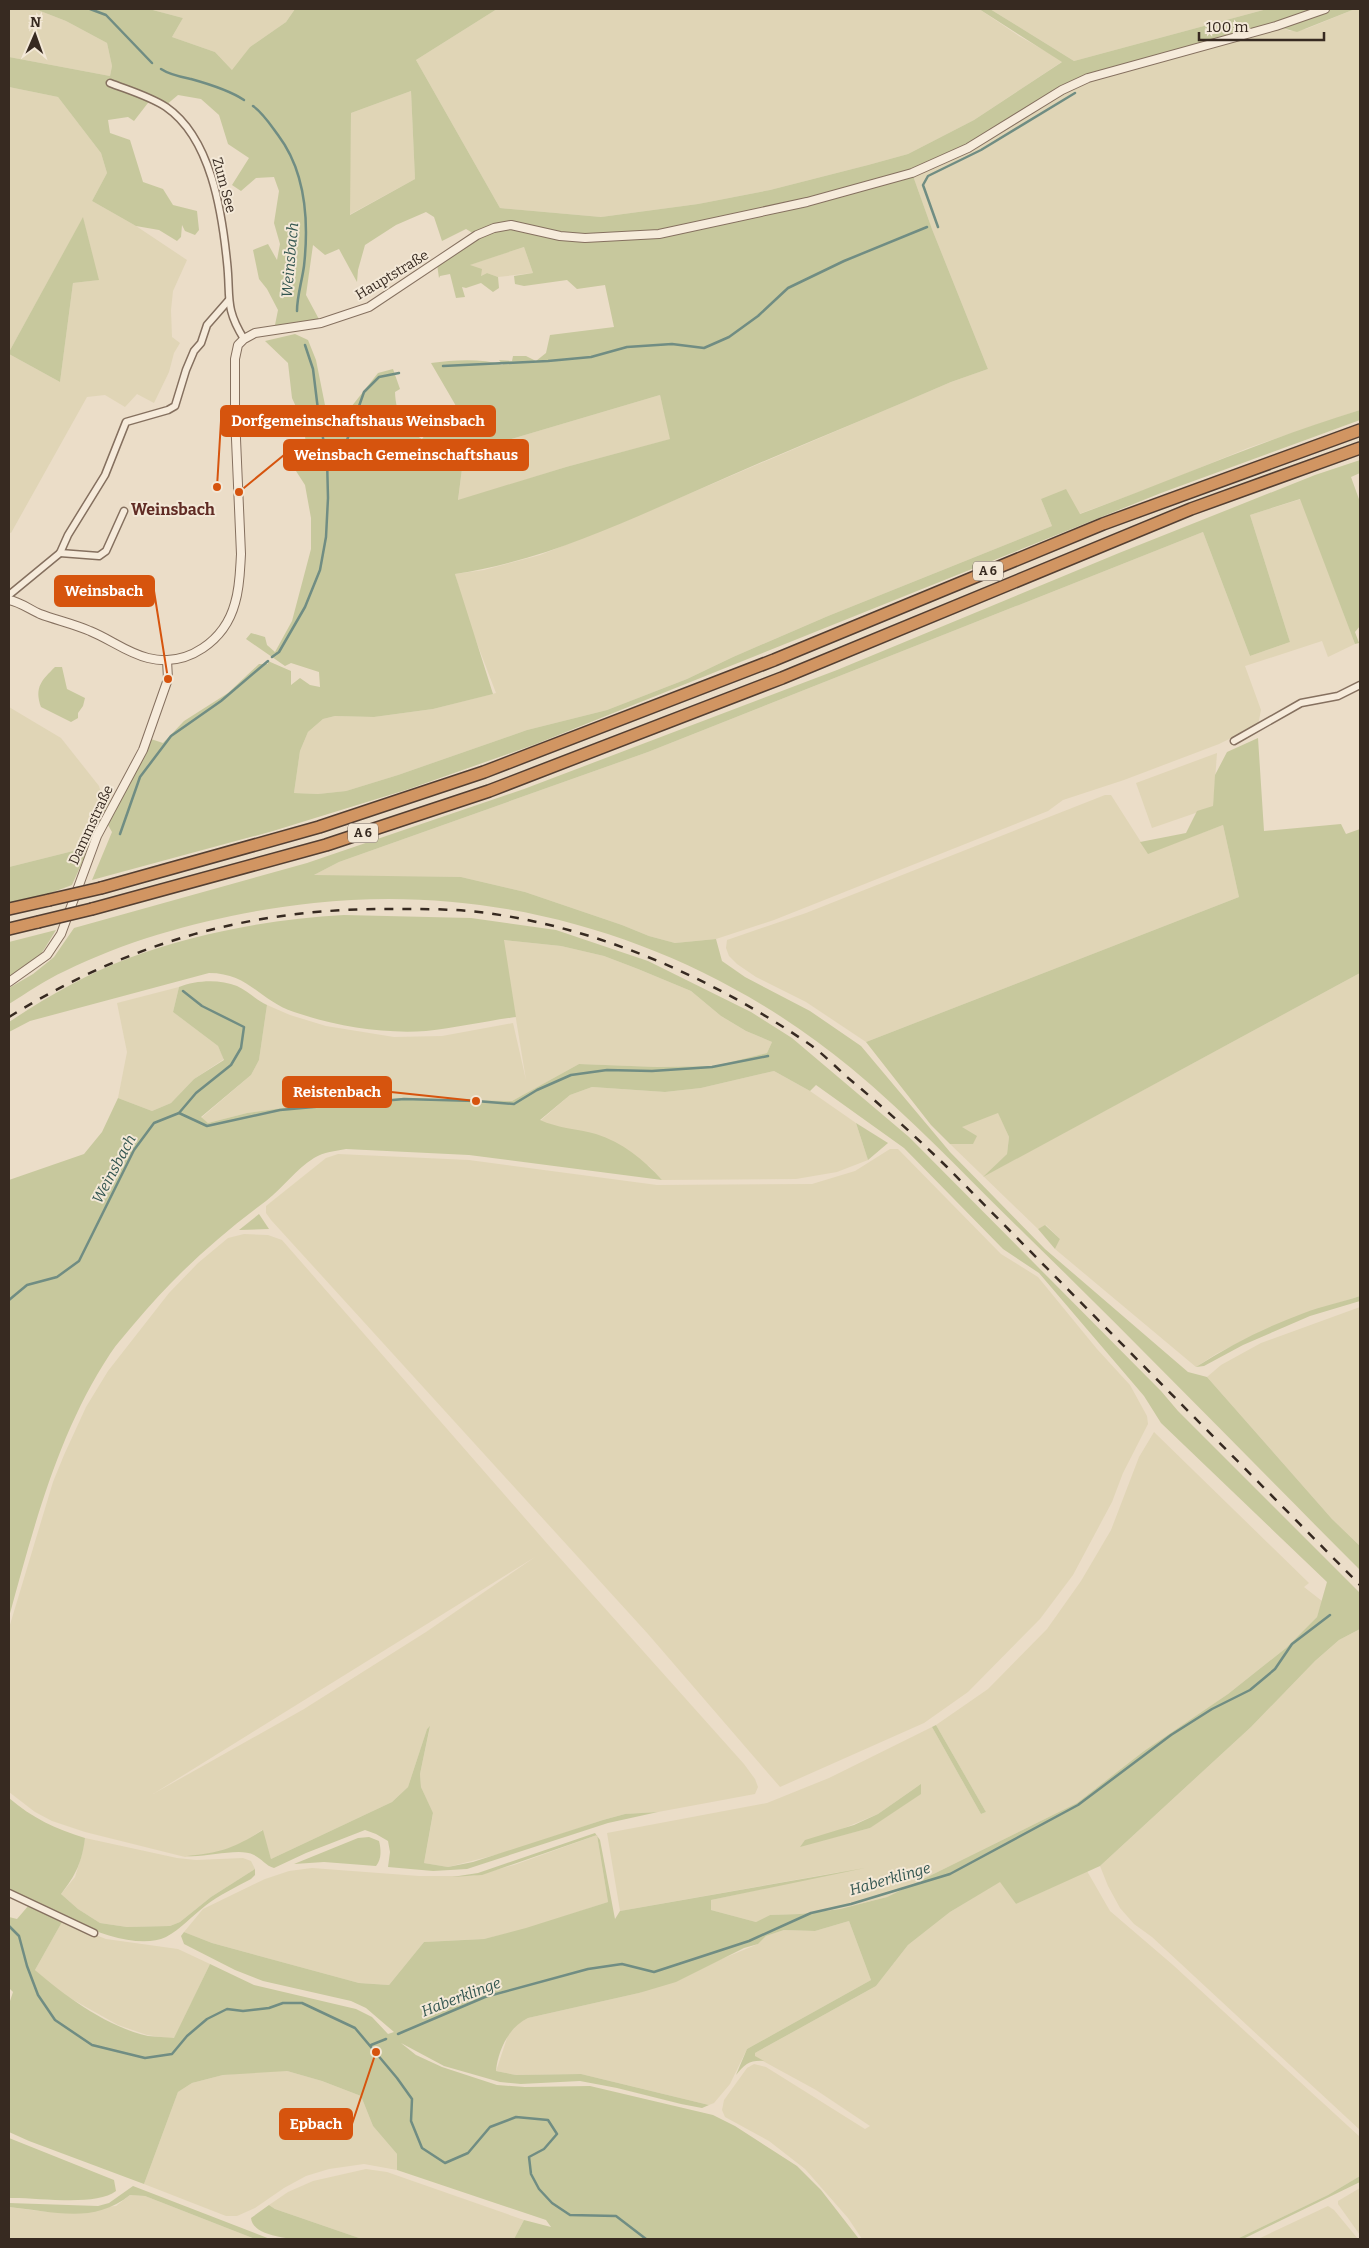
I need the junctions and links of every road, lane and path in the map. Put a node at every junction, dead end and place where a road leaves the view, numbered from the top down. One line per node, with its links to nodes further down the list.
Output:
1 (1325, 9): 4 (street, Hauptstraße)
2 (110, 83): 3 (street, Zum See)
3 (228, 301): 4 (street, Zum See); 8 (street)
4 (244, 339): 11 (street)
5 (1360, 430): 14 (highway, A 6, bridge)
6 (1360, 448): 15 (highway, A 6, bridge)
7 (124, 511): 8 (street)
8 (60, 553): 9 (street)
9 (9, 596)
10 (9, 600): 11 (street)
11 (167, 660): 16 (street, Dammstraße)
12 (1360, 685): 13 (street)
13 (1234, 741)
14 (9, 909)
15 (9, 929)
16 (9, 982)
17 (9, 1893): 18 (street)
18 (94, 1933)

